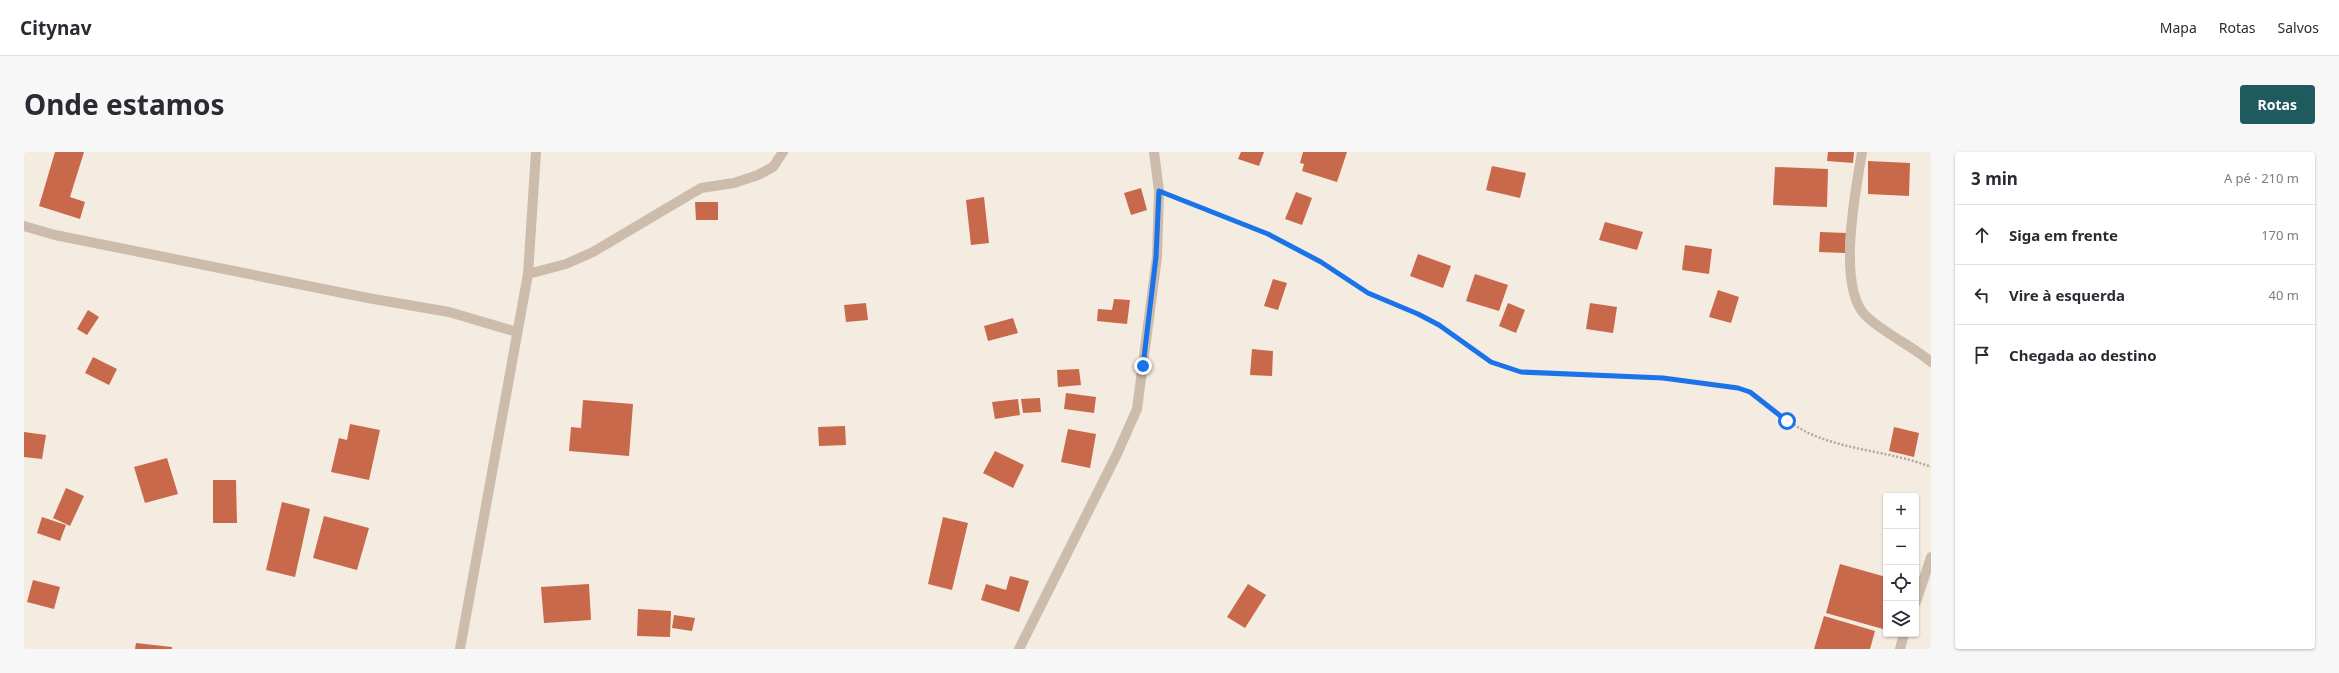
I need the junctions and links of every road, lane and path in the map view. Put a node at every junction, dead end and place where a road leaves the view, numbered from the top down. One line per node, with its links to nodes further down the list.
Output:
1 (536, 152): 7 (street)
2 (783, 152): 7 (street)
3 (1154, 152): 5 (street)
4 (1862, 152): 9 (street)
5 (1159, 191): 10 (path); 15 (street)
6 (24, 226): 8 (street)
7 (528, 274): 8 (street)
8 (517, 332): 14 (street)
9 (1931, 362)
10 (1931, 467)
11 (1931, 557): 12 (street)
12 (1916, 601)
13 (1903, 637): 16 (street)
14 (460, 649)
15 (1019, 649)
16 (1900, 649)

